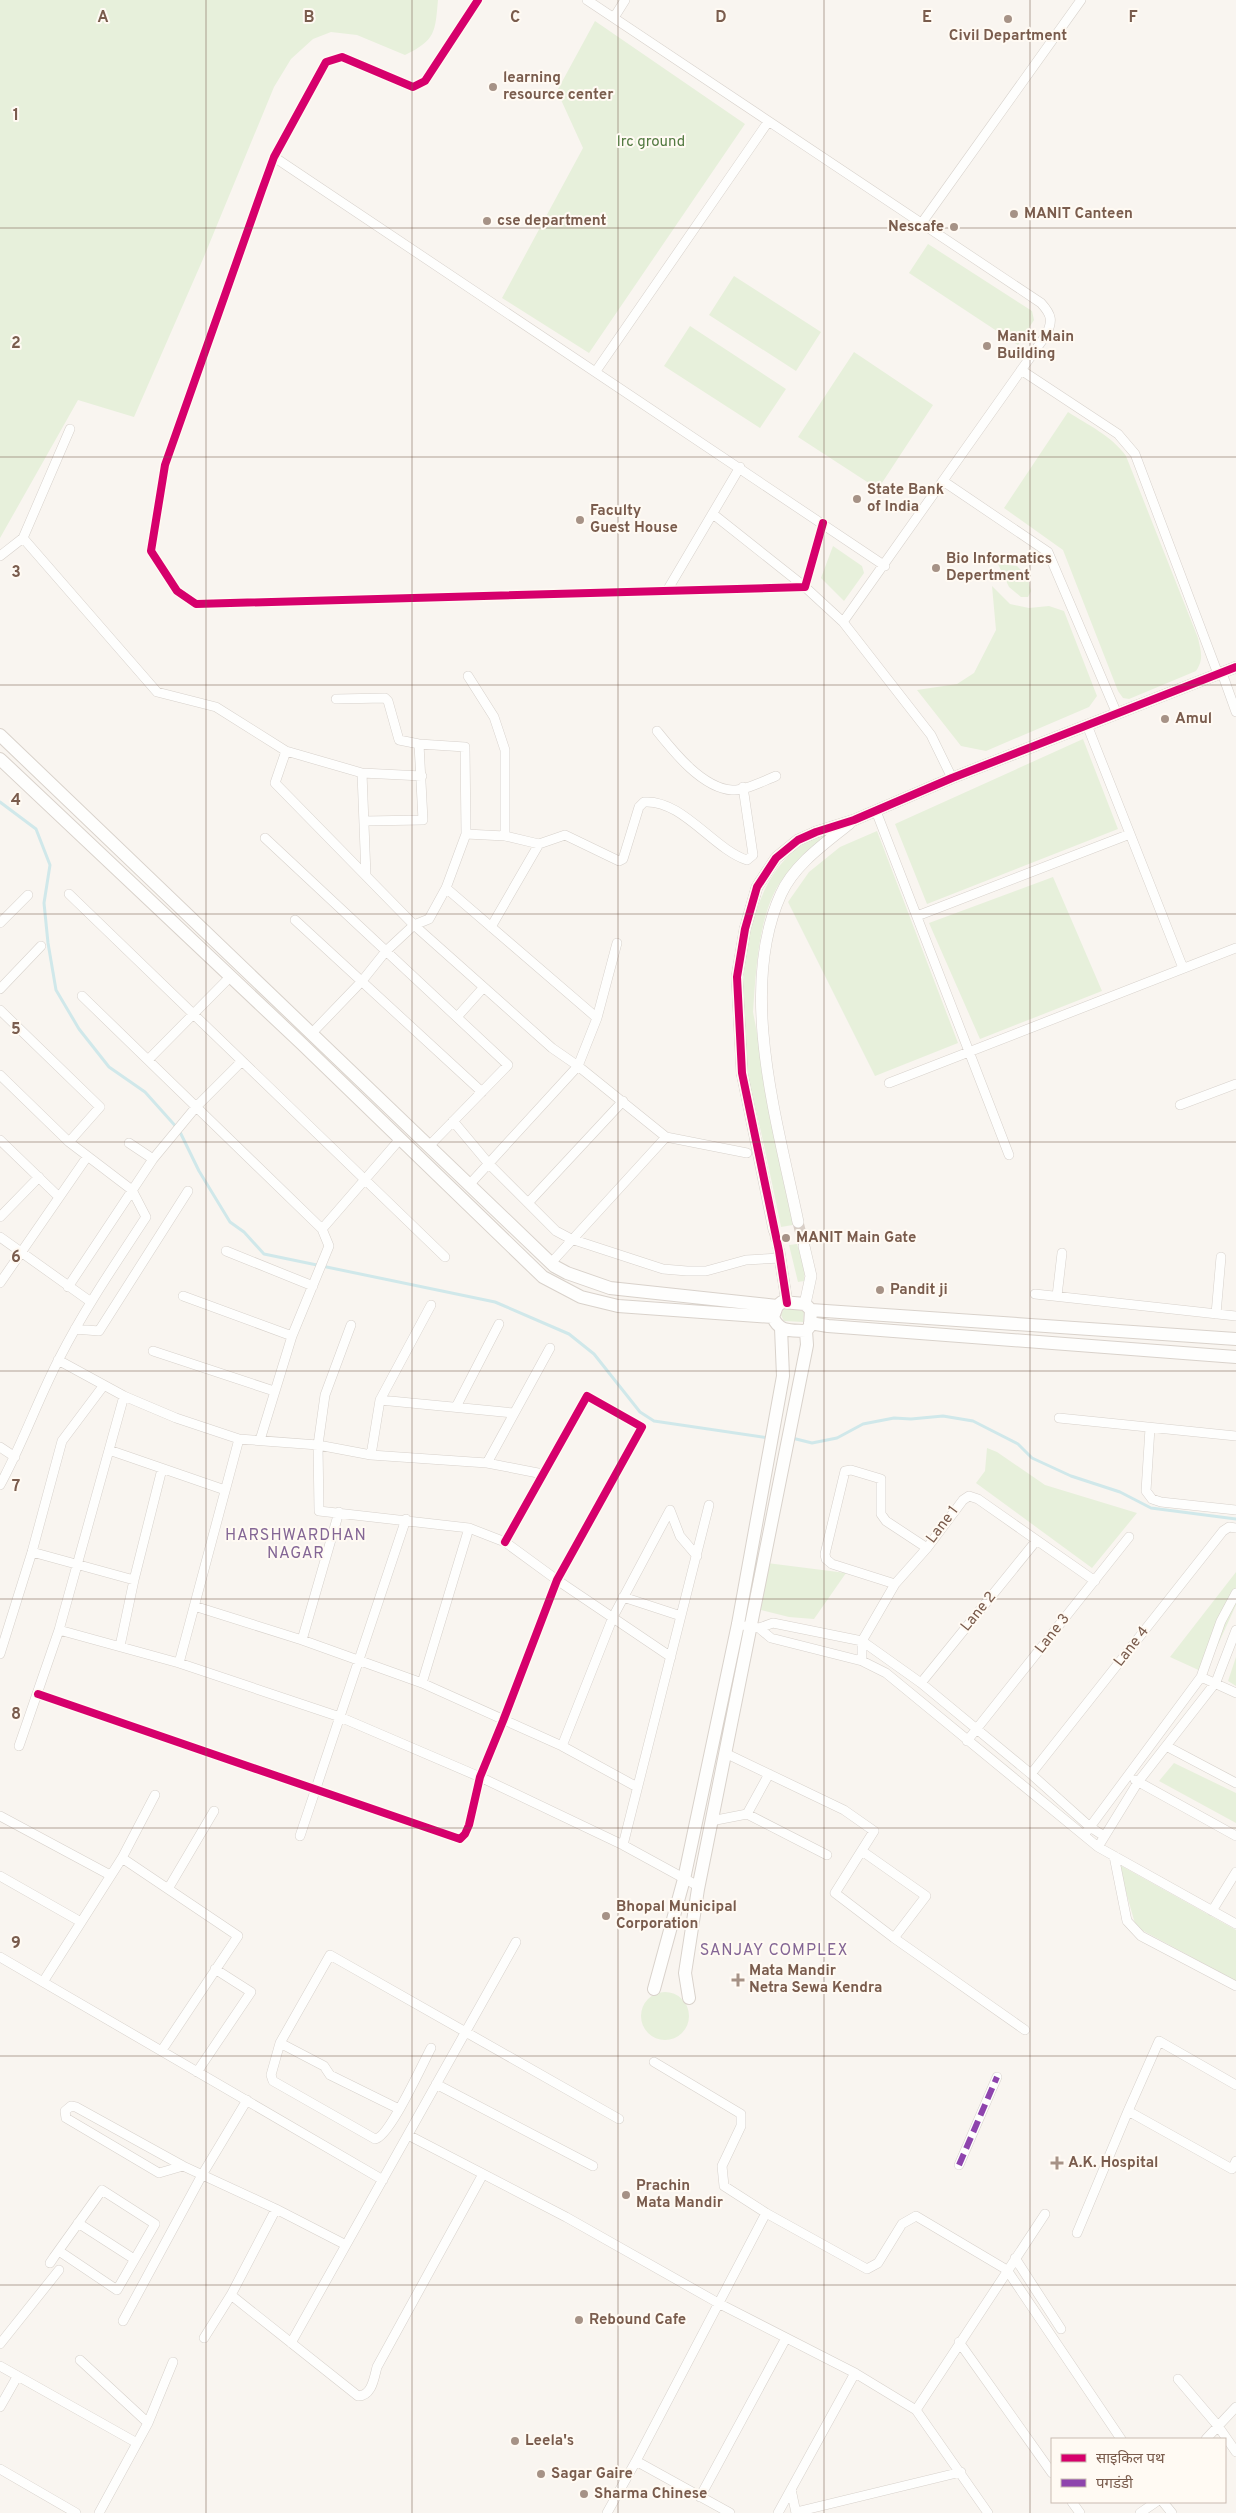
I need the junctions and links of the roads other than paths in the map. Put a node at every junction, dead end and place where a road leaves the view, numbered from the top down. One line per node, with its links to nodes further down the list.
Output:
1 (478, 0): 7 (street)
2 (588, 0): 5 (street)
3 (625, 0): 5 (street)
4 (1081, 0): 8 (street)
5 (615, 16): 6 (street)
6 (768, 122): 8 (street); 10 (street)
7 (274, 157): 10 (street); 20 (street)
8 (921, 224): 9 (street)
9 (1021, 370): 13 (street); 23 (street)
10 (596, 371): 12 (street)
11 (70, 430): 16 (street)
12 (740, 467): 14 (street); 15 (street)
13 (943, 480): 18 (street); 27 (street)
14 (713, 514): 19 (street); 20 (street)
15 (823, 523): 18 (street); 19 (street)
16 (23, 538): 17 (street); 32 (street)
17 (0, 556)
18 (885, 566): 21 (street)
19 (805, 587): 20 (street); 21 (street)
20 (668, 589)
21 (843, 622): 37 (street)
22 (1236, 668): 23 (street)
23 (1220, 674): 26 (street); 27 (street)
24 (468, 676): 44 (street)
25 (336, 698): 31 (street)
26 (1236, 712)
27 (1117, 714): 28 (street)
28 (1087, 725): 37 (street); 43 (street)
29 (657, 731): 38 (street)
30 (0, 735): 70 (main road)
31 (418, 744): 35 (street); 42 (street)
32 (286, 751): 34 (street); 47 (street)
33 (0, 759): 61 (main road)
34 (362, 773): 35 (street); 41 (street)
35 (422, 776): 41 (street)
36 (776, 776): 38 (street)
37 (952, 778): 39 (street)
38 (743, 787): 46 (street)
39 (876, 811): 40 (street); 51 (street)
40 (854, 820): 104 (street); 106 (street)
41 (364, 821): 47 (street)
42 (466, 834): 44 (street); 48 (street)
43 (1130, 834): 51 (street); 60 (street)
44 (505, 836): 46 (street)
45 (265, 838): 59 (street)
46 (539, 844): 55 (street)
47 (366, 876): 54 (street)
48 (446, 888): 54 (street); 55 (street)
49 (69, 894): 67 (street)
50 (28, 895): 53 (street)
51 (917, 916): 71 (street)
52 (295, 920): 62 (street)
53 (0, 923)
54 (414, 925): 59 (street); 63 (street)
55 (491, 927): 69 (street)
56 (617, 943): 69 (street)
57 (42, 946): 64 (street)
58 (1236, 948): 60 (street)
59 (386, 952): 62 (street); 68 (street)
60 (1183, 968): 71 (street)
61 (231, 976): 67 (street); 84 (main road)
62 (362, 981): 70 (street); 78 (street)
63 (483, 988): 68 (street); 74 (street)
64 (0, 989)
65 (82, 996): 72 (street)
66 (0, 1010): 86 (street)
67 (194, 1015): 72 (street); 73 (street)
68 (457, 1017): 78 (street)
69 (597, 1018): 74 (street)
70 (312, 1033): 88 (main road)
71 (969, 1052): 76 (street); 92 (street)
72 (148, 1060): 81 (street)
73 (242, 1061): 81 (street); 97 (street)
74 (578, 1066): 79 (street); 95 (street)
75 (0, 1075): 86 (street)
76 (889, 1083)
77 (1236, 1084): 80 (street)
78 (482, 1092): 82 (street)
79 (623, 1101): 83 (street); 102 (street)
80 (1180, 1105)
81 (196, 1108): 94 (street); 105 (street)
82 (453, 1121): 88 (street); 95 (street)
83 (666, 1137): 90 (street); 108 (street)
84 (400, 1139): 97 (street); 125 (main road)
85 (0, 1140): 89 (street)
86 (69, 1142): 93 (street)
87 (129, 1143): 94 (street)
88 (428, 1146): 98 (main road)
89 (7, 1147): 91 (street); 96 (street)
90 (746, 1152)
91 (0, 1154)
92 (1009, 1155)
93 (87, 1157): 99 (street); 101 (street)
94 (153, 1160): 99 (street)
95 (489, 1164): 98 (street); 102 (street)
96 (39, 1177): 101 (street); 103 (street)
97 (364, 1179): 105 (street); 114 (street)
98 (469, 1185): 116 (main road)
99 (132, 1190): 119 (street); 123 (street)
100 (188, 1191): 132 (street)
101 (59, 1196): 112 (street)
102 (528, 1203): 108 (street)
103 (0, 1217)
104 (798, 1222)
105 (322, 1229): 118 (street)
106 (774, 1230)
107 (0, 1237): 112 (street)
108 (571, 1239): 113 (street); 116 (street)
109 (804, 1246): 128 (street)
110 (226, 1251): 118 (street)
111 (1062, 1252): 122 (street)
112 (22, 1254): 117 (street); 119 (street)
113 (780, 1255): 125 (street)
114 (445, 1257)
115 (1221, 1257): 126 (street)
116 (551, 1263): 125 (main road)
117 (0, 1283)
118 (313, 1284): 133 (street)
119 (68, 1287): 123 (street)
120 (1034, 1294): 122 (street)
121 (183, 1296): 133 (street)
122 (1057, 1296): 126 (street)
123 (91, 1302): 132 (street)
124 (432, 1305): 142 (street)
125 (779, 1309): 128 (main road); 131 (main road)
126 (1216, 1314): 127 (street)
127 (1236, 1316)
128 (808, 1317): 131 (main road); 134 (main road); 137 (main road); 183 (main road)
129 (499, 1324): 143 (street)
130 (351, 1325): 150 (street)
131 (781, 1328): 182 (main road)
132 (75, 1329): 138 (street)
133 (292, 1336): 140 (street)
134 (1236, 1339)
135 (550, 1348): 144 (street)
136 (153, 1350): 140 (street)
137 (1236, 1357)
138 (58, 1360): 139 (street); 154 (street)
139 (104, 1385): 141 (street); 170 (street)
140 (274, 1390): 149 (street)
141 (124, 1396): 148 (street); 152 (street)
142 (380, 1400): 143 (street); 153 (street)
143 (456, 1408): 144 (street)
144 (514, 1413): 155 (street)
145 (1059, 1418): 146 (street)
146 (1150, 1428): 147 (street); 161 (street)
147 (1236, 1436)
148 (239, 1439): 149 (street); 159 (street)
149 (260, 1440): 150 (street)
150 (318, 1445): 153 (street); 162 (street)
151 (0, 1447): 154 (street)
152 (109, 1450): 156 (street); 172 (street)
153 (371, 1454): 155 (street)
154 (15, 1458): 158 (street)
155 (487, 1464): 157 (street)
156 (162, 1469): 159 (street); 173 (street)
157 (543, 1474): 168 (street); 174 (street)
158 (0, 1485)
159 (225, 1490): 179 (street)
160 (709, 1505): 171 (street)
161 (1236, 1510)
162 (339, 1512): 163 (street); 186 (street)
163 (406, 1519): 164 (street); 192 (street)
164 (469, 1528): 168 (street); 197 (street)
165 (1236, 1528): 210 (street, Lane 4)
166 (1129, 1538): 175 (street, Lane 3)
167 (1036, 1541): 169 (street, Lane 1); 175 (street, Lane 1); 198 (street, Lane 2)
168 (505, 1542): 174 (street)
169 (927, 1548): 176 (street, Lane 1); 176 (street)
170 (32, 1552): 172 (street); 190 (street)
171 (697, 1556): 178 (street); 180 (street)
172 (77, 1566): 173 (street); 184 (street)
173 (134, 1580): 189 (street)
174 (557, 1580): 181 (street); 202 (street)
175 (1095, 1581): 203 (street, Lane 3)
176 (895, 1584): 187 (street, Lane 1)
177 (1236, 1593): 195 (street)
178 (623, 1597): 180 (street); 181 (street)
179 (194, 1606): 186 (street); 194 (street)
180 (681, 1616): 191 (street)
181 (613, 1617): 191 (street); 206 (street)
182 (738, 1624): 183 (street); 236 (main road)
183 (755, 1627): 187 (street); 193 (street); 208 (main road)
184 (59, 1630): 189 (street); 199 (street)
185 (1236, 1630): 188 (street)
186 (302, 1640): 192 (street)
187 (862, 1641): 193 (street); 198 (street)
188 (1234, 1644): 196 (street)
189 (120, 1646): 194 (street)
190 (0, 1654)
191 (671, 1657): 215 (street)
192 (358, 1661): 197 (street); 201 (street)
193 (862, 1661): 204 (street)
194 (179, 1663): 201 (street)
195 (1201, 1677): 196 (street); 211 (street)
196 (1216, 1682): 200 (street); 207 (street)
197 (422, 1683): 202 (street)
198 (921, 1683): 203 (street)
199 (38, 1694): 205 (street); 216 (street)
200 (1236, 1694)
201 (340, 1717): 212 (street); 216 (street)
202 (503, 1721): 206 (street); 212 (street)
203 (977, 1729): 204 (street, Lane 3); 210 (street)
204 (967, 1741): 226 (street)
205 (20, 1746)
206 (562, 1746): 215 (street)
207 (1168, 1747): 213 (street); 214 (street)
208 (725, 1754): 209 (street); 221 (main road)
209 (769, 1774): 219 (street); 229 (street)
210 (1031, 1774): 222 (street)
211 (1128, 1776): 213 (street); 222 (street)
212 (480, 1777): 216 (street); 227 (street)
213 (1138, 1782): 224 (street); 225 (street)
214 (1236, 1783)
215 (637, 1787): 227 (street)
216 (316, 1789): 223 (street)
217 (155, 1795): 232 (street)
218 (214, 1811): 238 (street)
219 (747, 1814): 221 (street); 230 (street)
220 (0, 1816): 234 (street)
221 (711, 1821): 237 (main road)
222 (1090, 1827): 224 (street); 226 (street)
223 (300, 1836)
224 (1104, 1836): 228 (street)
225 (1236, 1836)
226 (1083, 1837): 228 (street)
227 (623, 1845): 236 (street)
228 (1098, 1847): 231 (street)
229 (862, 1851): 242 (street); 242 (street)
230 (827, 1855)
231 (1114, 1856): 239 (street); 247 (street)
232 (122, 1858): 234 (street); 238 (street)
233 (1236, 1872): 239 (street)
234 (110, 1875): 240 (street)
235 (0, 1876): 240 (street)
236 (684, 1879): 237 (street); 248 (main road)
237 (698, 1886): 249 (main road)
238 (168, 1889): 245 (street)
239 (1212, 1911): 241 (street)
240 (80, 1922): 246 (street)
241 (1236, 1924)
242 (894, 1938): 250 (street)
243 (516, 1942): 251 (street)
244 (0, 1957): 246 (street)
245 (216, 1969): 254 (street); 256 (street)
246 (43, 1982): 254 (street)
247 (1236, 1986)
248 (654, 1989)
249 (689, 1998)
250 (1025, 2030)
251 (466, 2032): 252 (street); 258 (street); 263 (street)
252 (280, 2043): 261 (street); 261 (street)
253 (431, 2048): 261 (street)
254 (162, 2050): 256 (street)
255 (654, 2062): 273 (street)
256 (197, 2072): 260 (street)
257 (997, 2077): 266 (street)
258 (436, 2084): 264 (street); 268 (street)
259 (1236, 2085): 262 (street)
260 (247, 2100): 270 (street); 271 (street)
261 (399, 2109)
262 (1128, 2111): 265 (street); 276 (street)
263 (618, 2119)
264 (408, 2135): 269 (street); 271 (street)
265 (1236, 2161)
266 (959, 2165)
267 (183, 2166): 267 (street); 270 (street)
268 (593, 2166)
269 (483, 2174): 285 (street); 291 (street)
270 (202, 2175): 272 (street); 286 (street)
271 (383, 2180): 277 (street)
272 (276, 2209): 277 (street); 284 (street)
273 (766, 2213): 283 (street); 285 (street)
274 (1045, 2214): 279 (street)
275 (78, 2223): 278 (street); 280 (street); 280 (street)
276 (1078, 2233)
277 (346, 2245): 291 (street)
278 (59, 2251): 280 (street); 281 (street)
279 (1015, 2258): 283 (street); 287 (street)
280 (134, 2259)
281 (50, 2263)
282 (59, 2270): 292 (street)
283 (1007, 2270): 290 (street); 304 (street)
284 (230, 2296): 288 (street); 291 (street)
285 (720, 2304): 289 (street); 308 (street)
286 (123, 2321)
287 (1061, 2329)
288 (204, 2338)
289 (786, 2338): 296 (street); 313 (street)
290 (960, 2342): 301 (street); 311 (street)
291 (291, 2343)
292 (0, 2344)
293 (80, 2360): 302 (street)
294 (173, 2362): 302 (street)
295 (0, 2366): 297 (street)
296 (855, 2373): 301 (street); 312 (street)
297 (17, 2377): 299 (street); 306 (street)
298 (1178, 2379): 303 (street)
299 (0, 2407)
300 (1236, 2407): 303 (street)
301 (916, 2410): 310 (street)
302 (148, 2423): 306 (street)
303 (1218, 2426): 305 (street); 307 (street)
304 (1120, 2438)
305 (1207, 2438)
306 (137, 2443): 317 (street)
307 (1236, 2452)
308 (636, 2462): 313 (street); 318 (street)
309 (0, 2468): 316 (street)
310 (961, 2472): 321 (street); 322 (street)
311 (1051, 2473)
312 (790, 2489): 320 (street); 321 (street)
313 (700, 2496): 319 (street)
314 (1155, 2503): 323 (street)
315 (1164, 2503): 324 (street)
316 (76, 2513)
317 (99, 2513)
318 (606, 2513)
319 (730, 2513)
320 (778, 2513)
321 (796, 2513)
322 (988, 2513)
323 (1140, 2513)
324 (1172, 2513)

